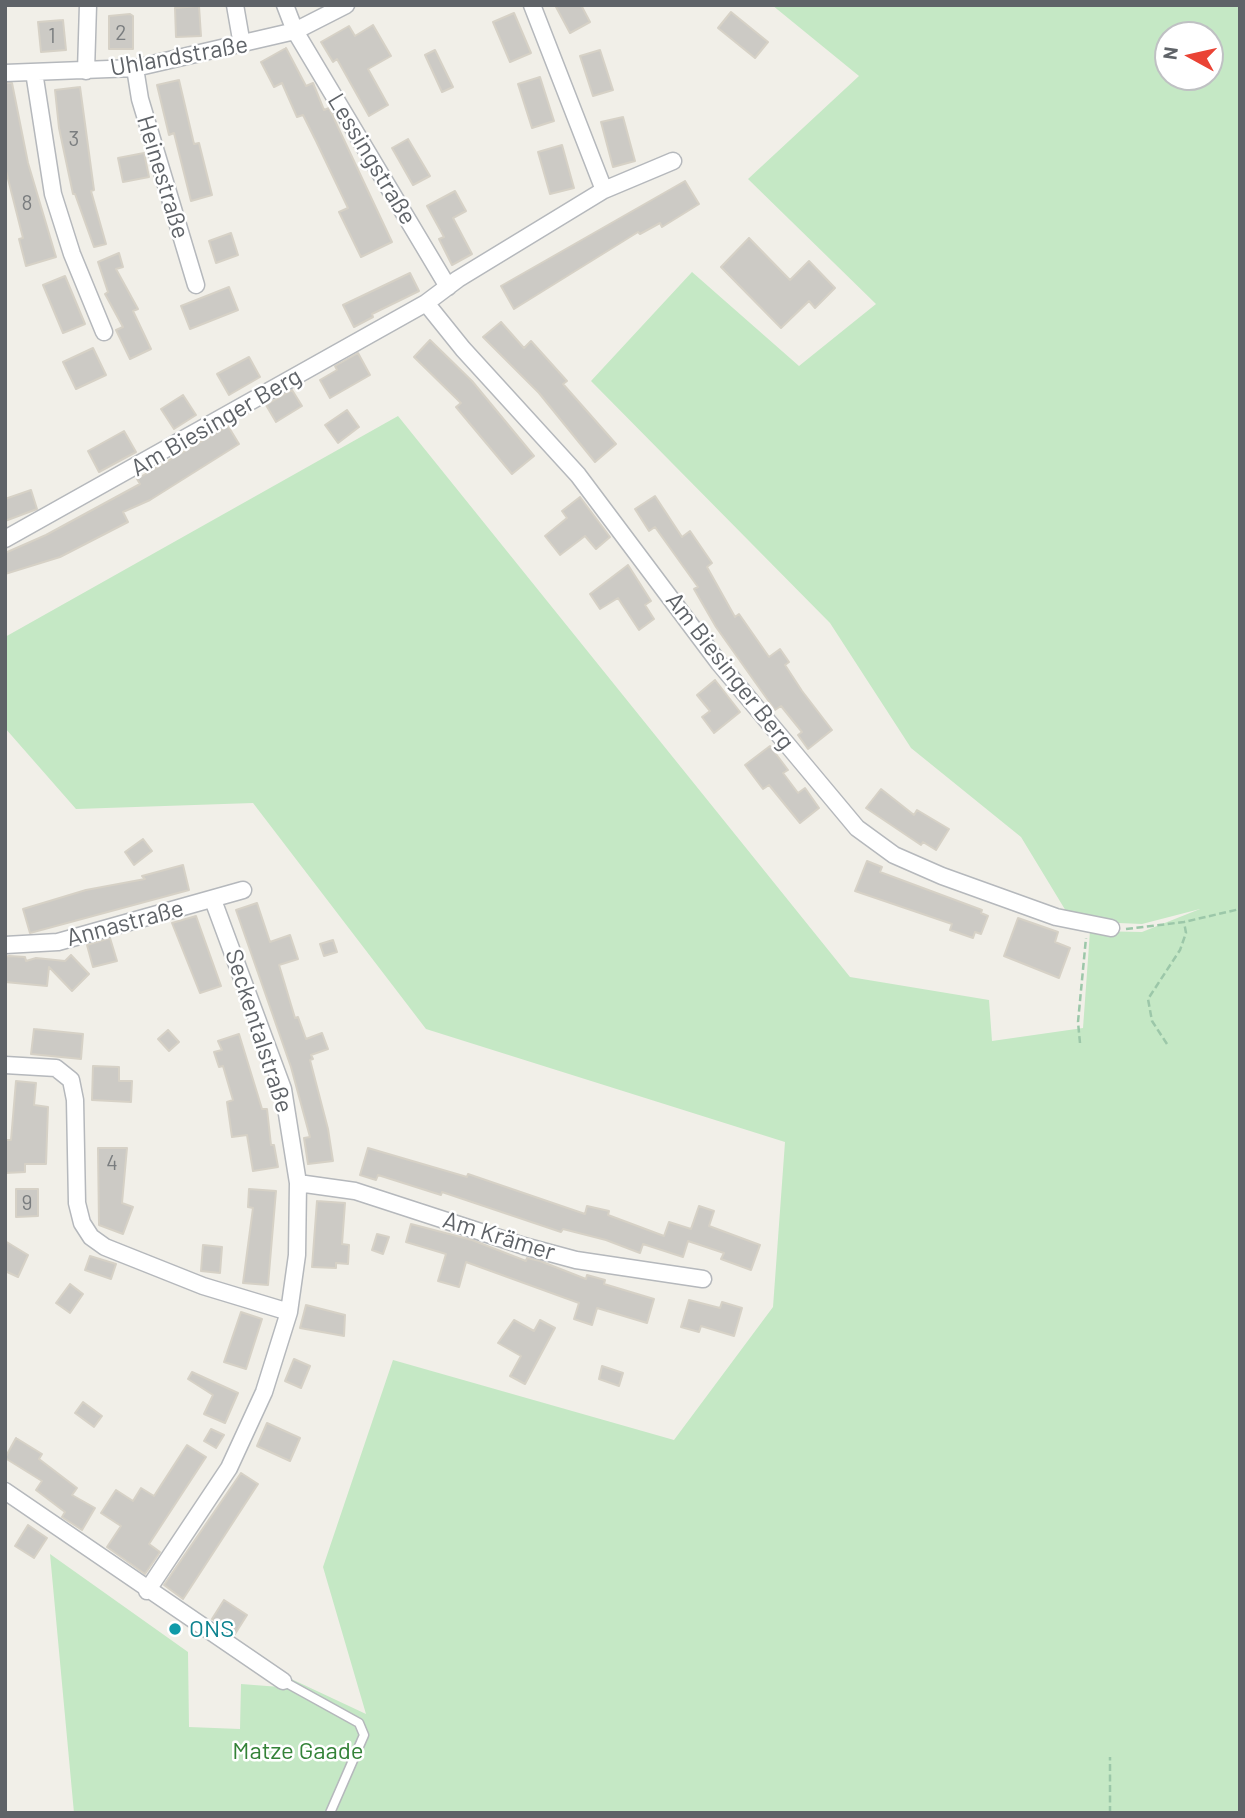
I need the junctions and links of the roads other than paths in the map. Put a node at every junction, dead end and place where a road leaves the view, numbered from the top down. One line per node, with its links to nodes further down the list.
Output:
1 (88, 5): 9 (street)
2 (235, 5): 7 (street)
3 (285, 5): 6 (street, Lessingstraße)
4 (346, 5): 6 (street, Uhlandstraße)
5 (532, 5): 13 (street)
6 (295, 31): 7 (street, Uhlandstraße); 15 (street, Lessingstraße)
7 (242, 45): 8 (street, Uhlandstraße)
8 (135, 68): 9 (street, Uhlandstraße); 14 (street, Heinestraße)
9 (86, 71): 10 (street, Uhlandstraße)
10 (34, 72): 11 (street, Uhlandstraße); 17 (street)
11 (5, 73)
12 (673, 161): 13 (street, Am Biesinger Berg)
13 (604, 190): 15 (street, Am Biesinger Berg)
14 (196, 285)
15 (448, 287): 16 (street, Am Biesinger Berg)
16 (426, 303): 18 (street, Am Biesinger Berg); 21 (street, Am Biesinger Berg)
17 (104, 332)
18 (5, 540)
19 (243, 890): 20 (street, Annastraße)
20 (214, 900): 22 (street, Annastraße); 24 (street, Seckentalstraße)
21 (1111, 928)
22 (5, 945)
23 (5, 1065): 26 (street)
24 (298, 1183): 25 (street, Am Krämer); 26 (street, Seckentalstraße)
25 (703, 1279)
26 (289, 1312): 28 (street, Seckentalstraße)
27 (5, 1491): 28 (street)
28 (147, 1591): 29 (street)
29 (283, 1681): 30 (lane)
30 (330, 1813)

